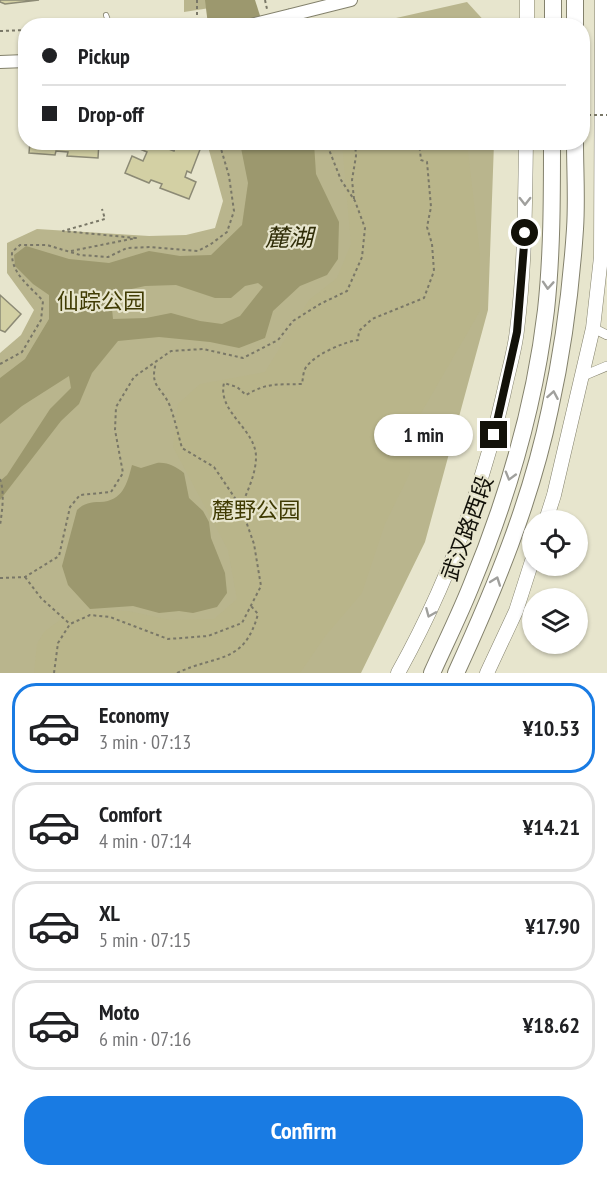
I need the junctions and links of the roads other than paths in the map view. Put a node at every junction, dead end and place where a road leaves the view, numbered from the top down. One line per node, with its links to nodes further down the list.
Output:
1 (351, 0): 6 (street)
2 (527, 0): 10 (main road)
3 (553, 0): 11 (highway)
4 (575, 0): 12 (highway)
5 (602, 0): 18 (main road)
6 (312, 5): 9 (street, bridge)
7 (106, 15): 8 (lane)
8 (107, 18)
9 (279, 18)
10 (526, 18)
11 (553, 18)
12 (575, 18)
13 (18, 61): 14 (street)
14 (0, 62)
15 (526, 150): 25 (main road, one-way to 25)
16 (552, 150): 26 (highway, 武汉路西段, one-way to 26)
17 (575, 150): 27 (highway, 武汉路西段, one-way to 17)
18 (605, 180): 19 (main road)
19 (593, 328): 20 (street); 22 (main road)
20 (607, 335)
21 (607, 366): 22 (street)
22 (583, 376): 23 (main road)
23 (549, 510)
24 (527, 576): 28 (main road)
25 (398, 673)
26 (432, 673)
27 (456, 673)
28 (487, 673)

